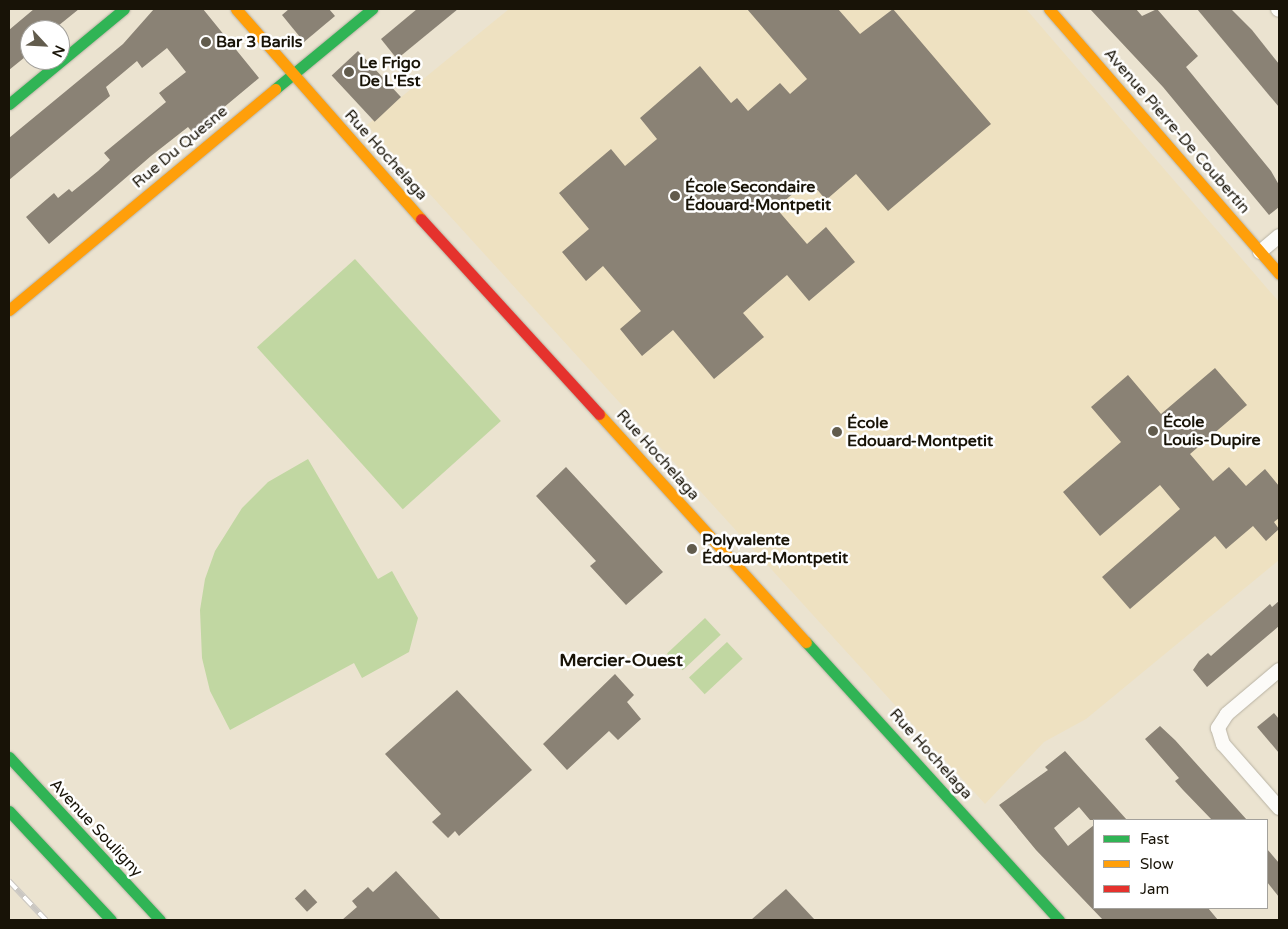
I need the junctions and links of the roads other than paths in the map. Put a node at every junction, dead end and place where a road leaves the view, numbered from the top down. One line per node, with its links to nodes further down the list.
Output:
1 (124, 9): 6 (main road)
2 (236, 9): 5 (main road, Rue Hochelaga)
3 (372, 9): 5 (main road, Rue Du Quesne)
4 (1049, 9): 8 (main road, Avenue Pierre-De Coubertin)
5 (292, 75): 10 (main road, Rue Du Quesne); 17 (main road, Rue Hochelaga)
6 (9, 104)
7 (1279, 236): 8 (street)
8 (1260, 252): 9 (main road, Avenue Pierre-De Coubertin)
9 (1279, 274)
10 (9, 310)
11 (1279, 670): 13 (street)
12 (9, 757): 16 (main road, Avenue Souligny)
13 (1279, 808)
14 (9, 811): 15 (main road)
15 (111, 920)
16 (160, 920)
17 (1060, 920)

